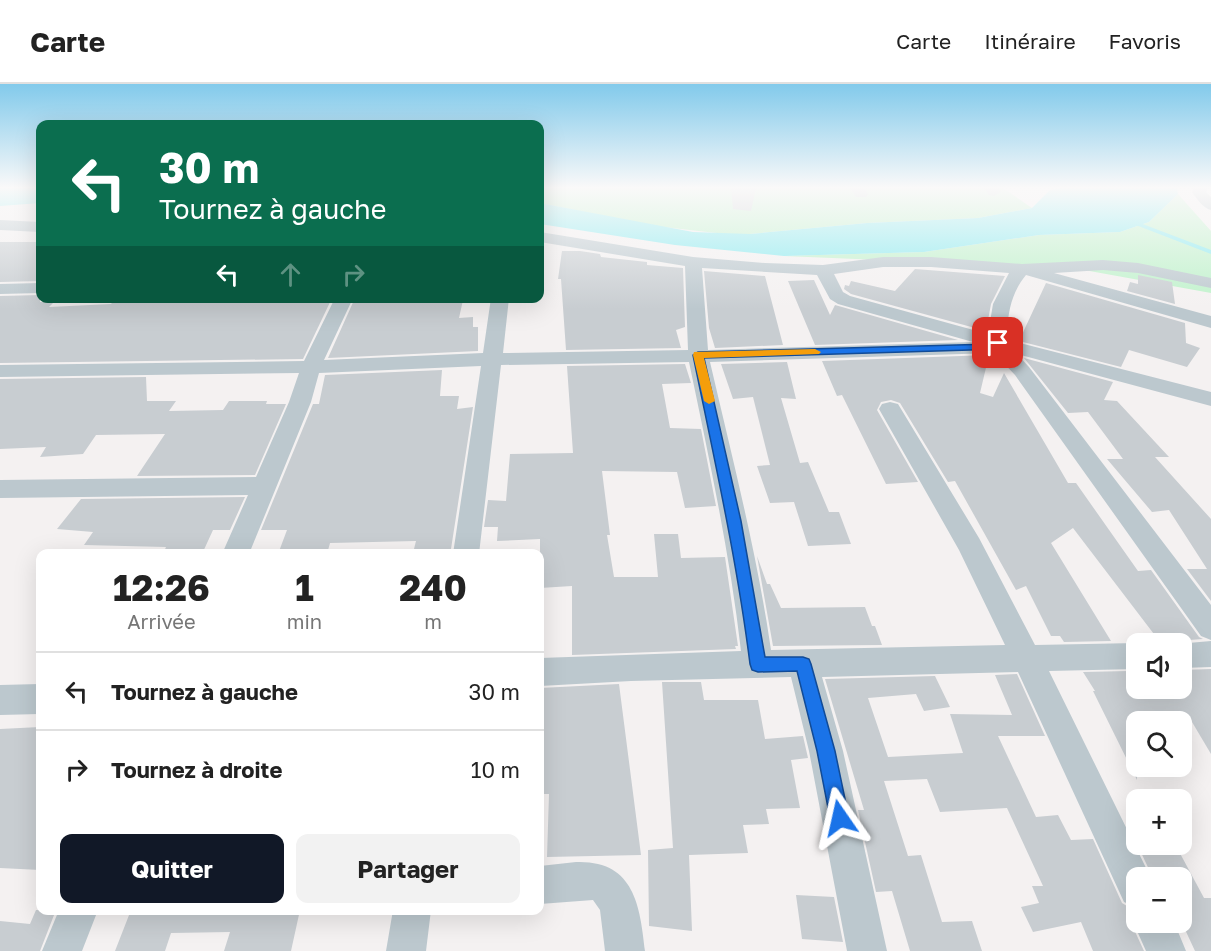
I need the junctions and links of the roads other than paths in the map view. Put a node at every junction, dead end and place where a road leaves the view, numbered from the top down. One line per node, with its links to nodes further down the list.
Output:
1 (544, 238): 2 (street)
2 (693, 262): 4 (street); 12 (street)
3 (1022, 269): 4 (street); 5 (street); 10 (street); 11 (street)
4 (823, 270): 11 (street)
5 (1211, 283)
6 (36, 288): 7 (street)
7 (0, 289)
8 (342, 303): 14 (street)
9 (499, 303): 13 (street)
10 (1211, 322)
11 (999, 345): 12 (street); 16 (street); 22 (street)
12 (698, 355): 13 (street); 27 (street)
13 (493, 358): 14 (street); 21 (street)
14 (311, 367): 15 (street); 18 (street)
15 (0, 371)
16 (1211, 399)
17 (890, 408): 26 (street)
18 (263, 486): 19 (street); 20 (street)
19 (0, 489)
20 (238, 549)
21 (467, 549)
22 (1211, 627)
23 (1211, 654): 24 (street)
24 (1192, 655)
25 (1126, 656): 26 (street)
26 (1026, 659): 28 (street); 32 (street)
27 (758, 664): 28 (street); 29 (street)
28 (803, 664): 40 (street)
29 (544, 672)
30 (36, 699): 31 (street)
31 (0, 700)
32 (1126, 867)
33 (544, 885): 39 (street)
34 (77, 915): 37 (street)
35 (411, 915): 38 (street)
36 (1157, 933): 41 (street)
37 (62, 951)
38 (406, 951)
39 (625, 951)
40 (867, 951)
41 (1166, 951)

